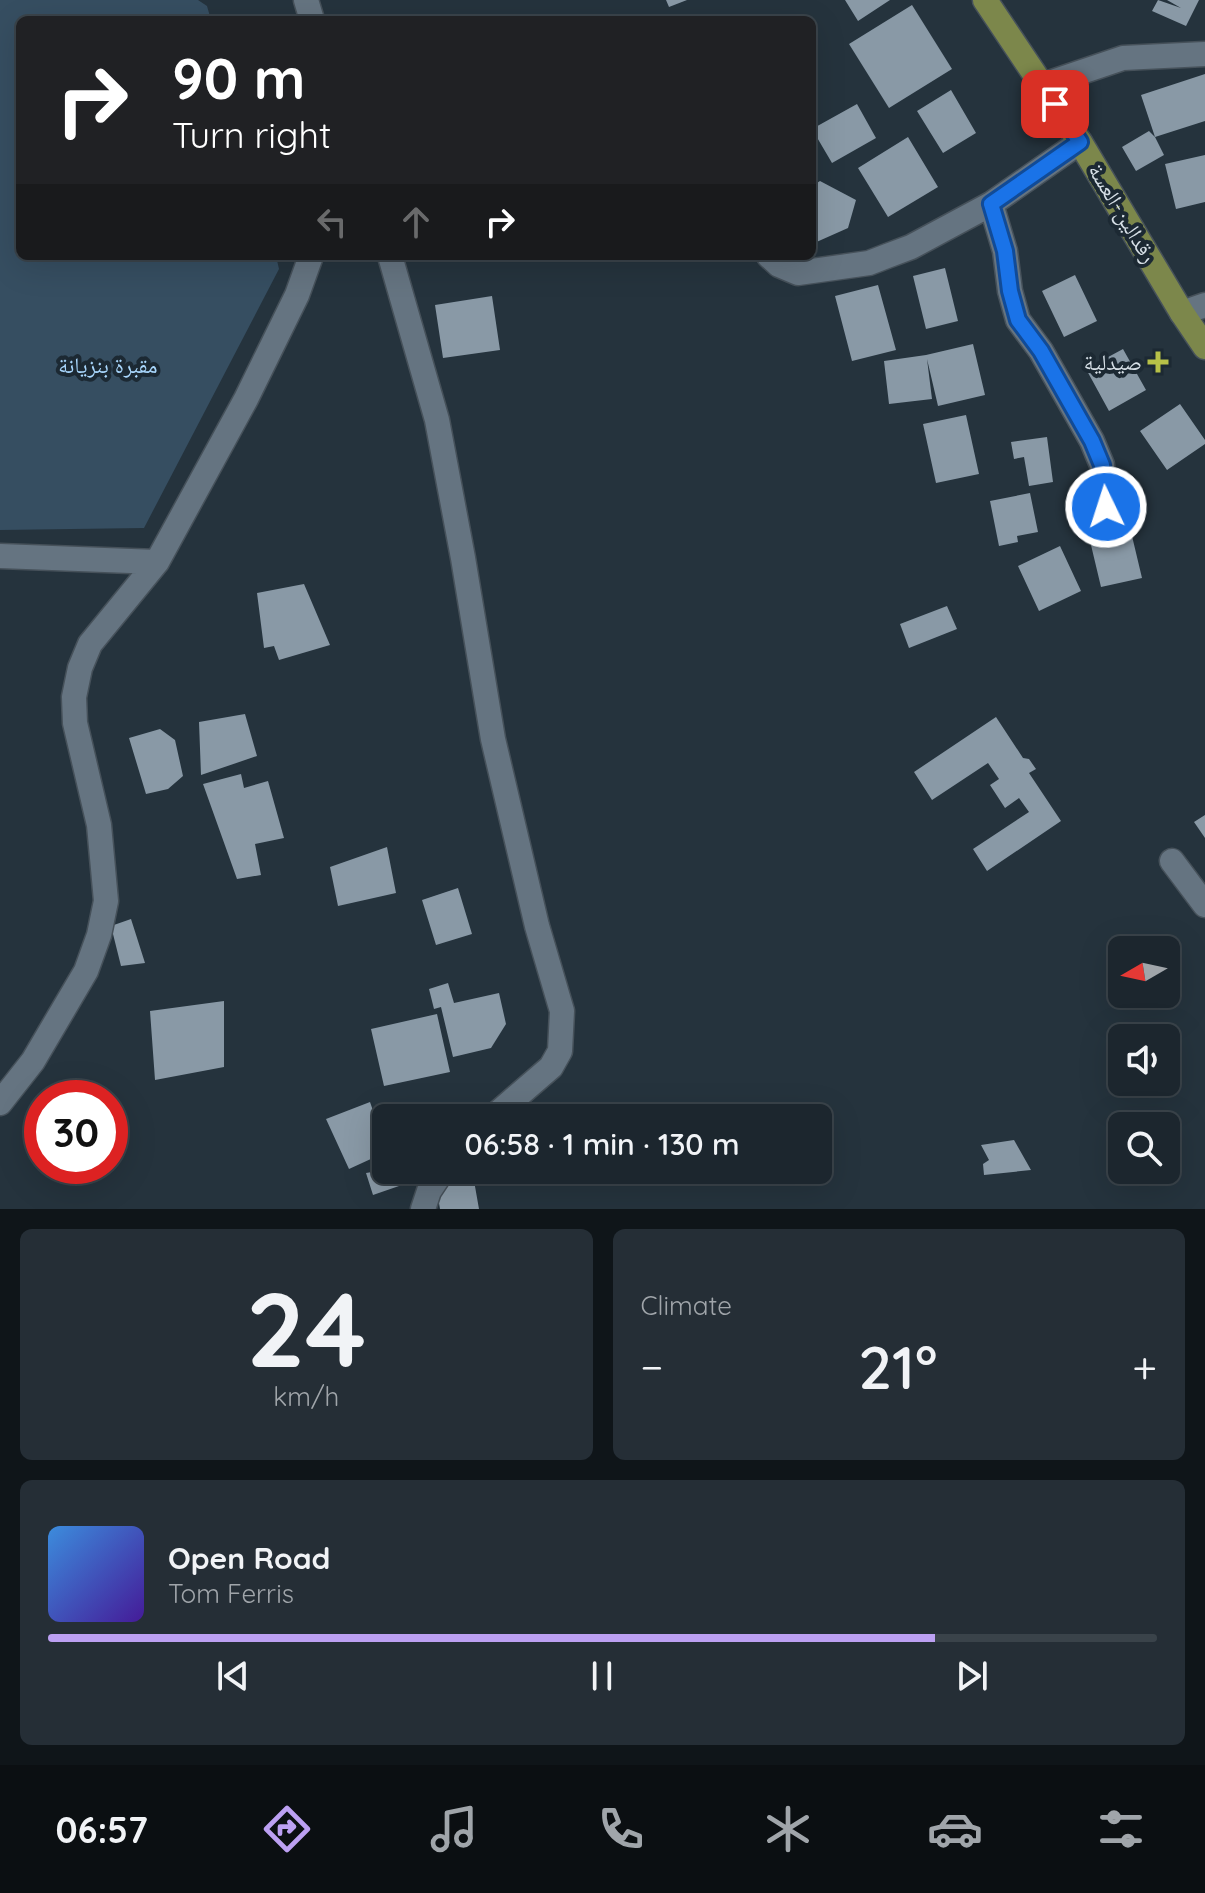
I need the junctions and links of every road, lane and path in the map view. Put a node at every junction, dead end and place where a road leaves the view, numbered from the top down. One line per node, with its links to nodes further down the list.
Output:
1 (985, 0): 3 (main road, رقدالين-العسة)
2 (1205, 54): 3 (street)
3 (1043, 85): 4 (main road, رقدالين-العسة)
4 (1080, 142): 5 (street); 9 (main road, رقدالين-العسة)
5 (991, 204): 8 (street); 11 (street)
6 (310, 260): 13 (street)
7 (391, 260): 17 (street)
8 (773, 260)
9 (1194, 309): 10 (main road, رقدالين-العسة)
10 (1205, 347)
11 (1106, 507)
12 (0, 556): 13 (street)
13 (157, 562): 16 (street)
14 (1172, 861): 15 (street)
15 (1205, 905)
16 (0, 1103)
17 (508, 1104)
18 (434, 1184): 19 (street)
19 (423, 1209)

